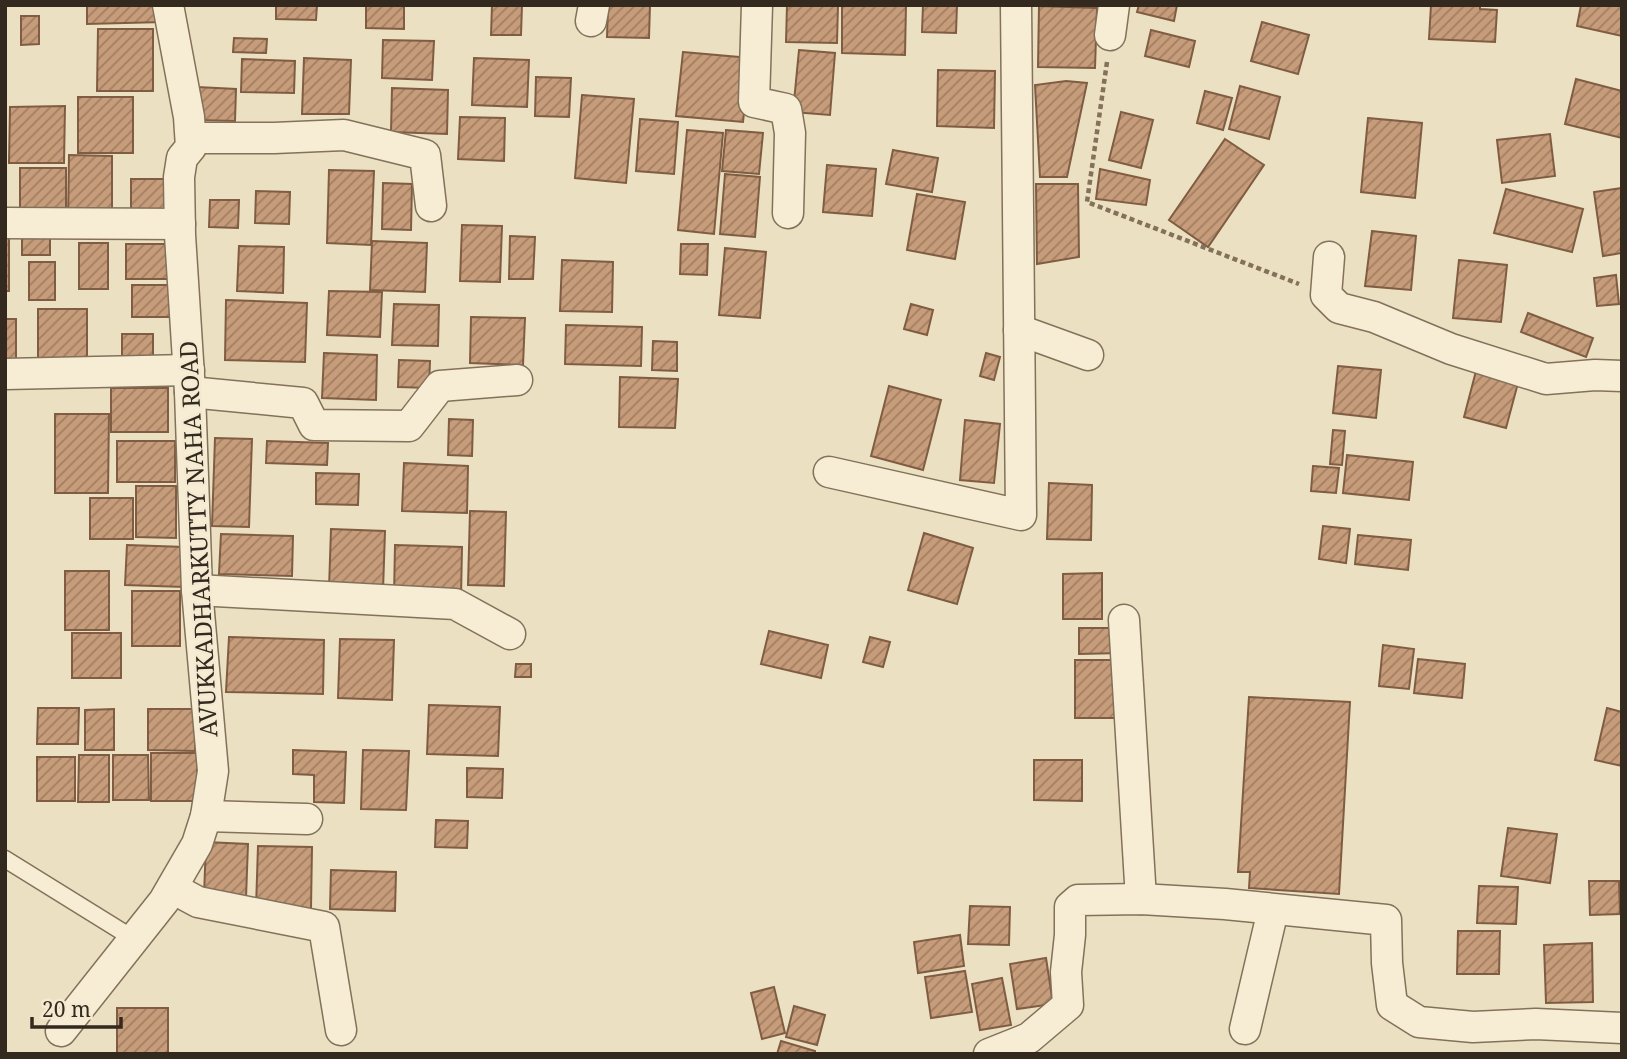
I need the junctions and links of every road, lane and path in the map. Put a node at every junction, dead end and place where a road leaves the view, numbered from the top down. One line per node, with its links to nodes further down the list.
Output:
1 (168, 5): 6 (street, AVUKKADHARKUTTY NAHA ROAD)
2 (757, 5): 8 (street)
3 (1016, 5): 13 (street)
4 (1114, 5): 5 (street)
5 (1110, 35): 12 (path)
6 (191, 138): 7 (street); 10 (street, AVUKKADHARKUTTY NAHA ROAD)
7 (431, 206)
8 (788, 213)
9 (5, 223): 10 (street)
10 (180, 224): 18 (street, AVUKKADHARKUTTY NAHA ROAD)
11 (1329, 257): 12 (street)
12 (1326, 295): 16 (street)
13 (1019, 330): 14 (street); 19 (street)
14 (1088, 355)
15 (5, 374): 18 (street)
16 (1622, 376)
17 (517, 380): 18 (street)
18 (190, 381): 20 (street, AVUKKADHARKUTTY NAHA ROAD)
19 (829, 472)
20 (197, 590): 22 (street); 23 (street, AVUKKADHARKUTTY NAHA ROAD)
21 (1124, 620): 27 (street)
22 (510, 634)
23 (206, 816): 24 (street); 26 (street, AVUKKADHARKUTTY NAHA ROAD)
24 (307, 819)
25 (5, 859): 29 (lane)
26 (172, 888): 29 (street, AVUKKADHARKUTTY NAHA ROAD); 32 (street)
27 (1141, 899): 28 (street); 34 (street)
28 (1273, 910): 30 (street); 31 (street)
29 (134, 939): 33 (street, AVUKKADHARKUTTY NAHA ROAD)
30 (1622, 1028)
31 (1245, 1029)
32 (341, 1030)
33 (61, 1031)
34 (989, 1054)

